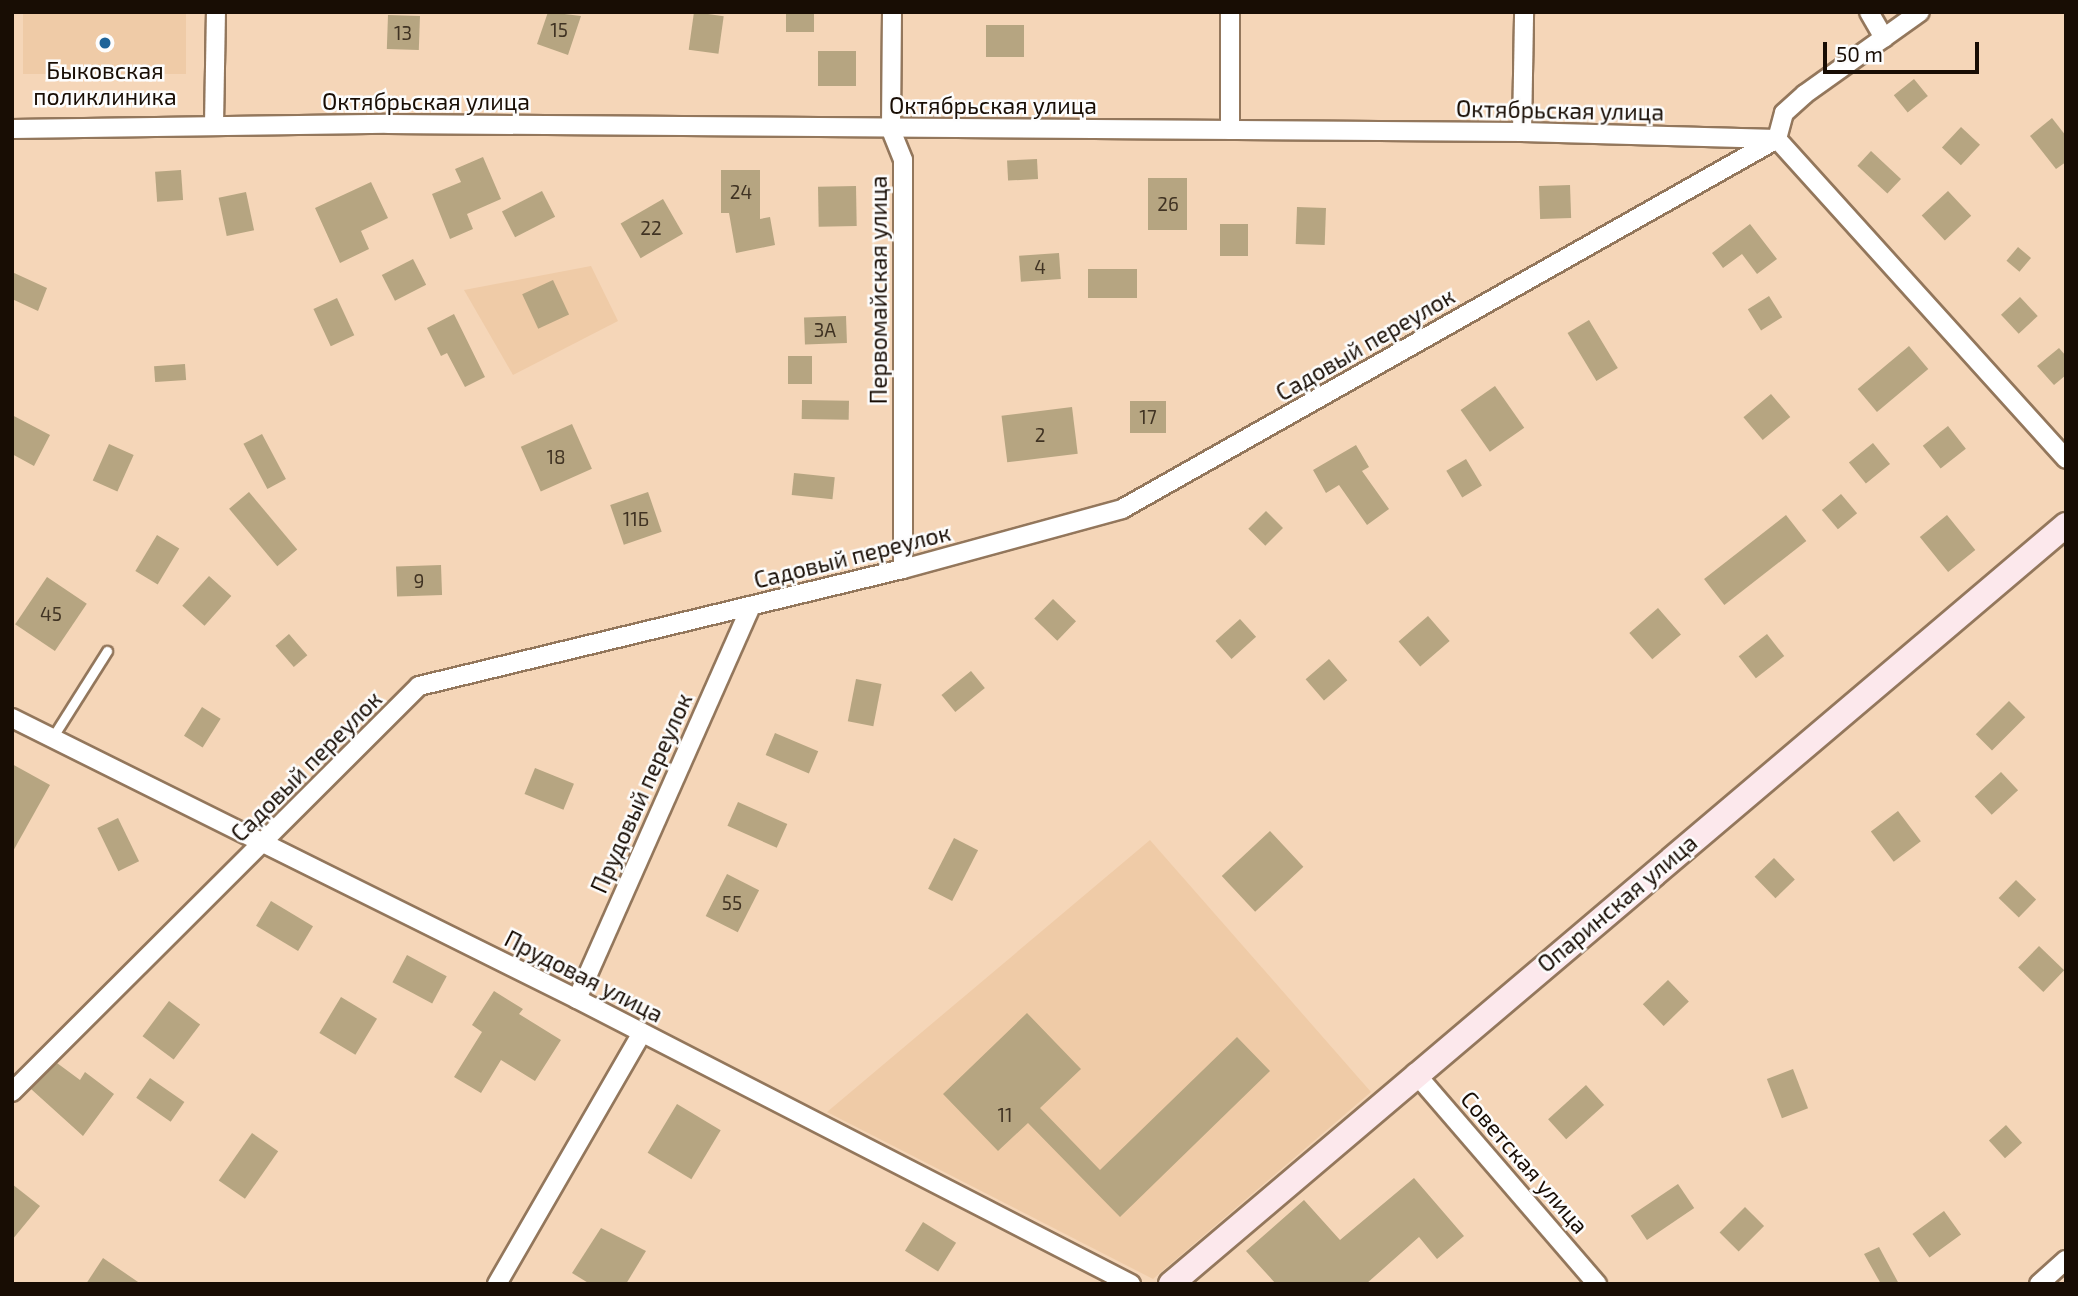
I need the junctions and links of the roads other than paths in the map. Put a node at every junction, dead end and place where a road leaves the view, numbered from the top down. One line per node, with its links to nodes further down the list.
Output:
1 (216, 12): 8 (street)
2 (892, 12): 10 (street, Первомайская улица)
3 (1230, 12): 11 (street)
4 (1524, 12): 12 (street)
5 (1869, 12): 7 (street)
6 (1920, 12): 7 (street)
7 (1884, 38): 13 (street)
8 (214, 125): 9 (street, Октябрьская улица); 10 (street, Октябрьская улица)
9 (12, 130)
10 (891, 130): 11 (street, Октябрьская улица); 16 (street, Первомайская улица)
11 (1230, 130): 12 (street, Октябрьская улица)
12 (1522, 132): 13 (street, Октябрьская улица)
13 (1777, 139): 14 (street); 16 (street, Садовый переулок)
14 (2066, 459)
15 (2066, 525): 24 (main road, Опаринская улица)
16 (903, 569): 17 (street, Садовый переулок)
17 (751, 606): 21 (street, Садовый переулок); 22 (street, Прудовый переулок)
18 (107, 651): 20 (lane)
19 (12, 718): 20 (street, Прудовая улица)
20 (52, 738): 21 (street, Прудовая улица)
21 (265, 843): 22 (street, Прудовая улица); 25 (street, Садовый переулок)
22 (577, 999): 23 (street, Прудовая улица)
23 (642, 1033): 27 (street); 28 (street, Прудовая улица)
24 (1415, 1073): 29 (main road, Опаринская улица); 30 (street, Советская улица)
25 (12, 1092)
26 (2066, 1261): 31 (street)
27 (497, 1284)
28 (1130, 1284)
29 (1171, 1284)
30 (1597, 1284)
31 (2039, 1284)

